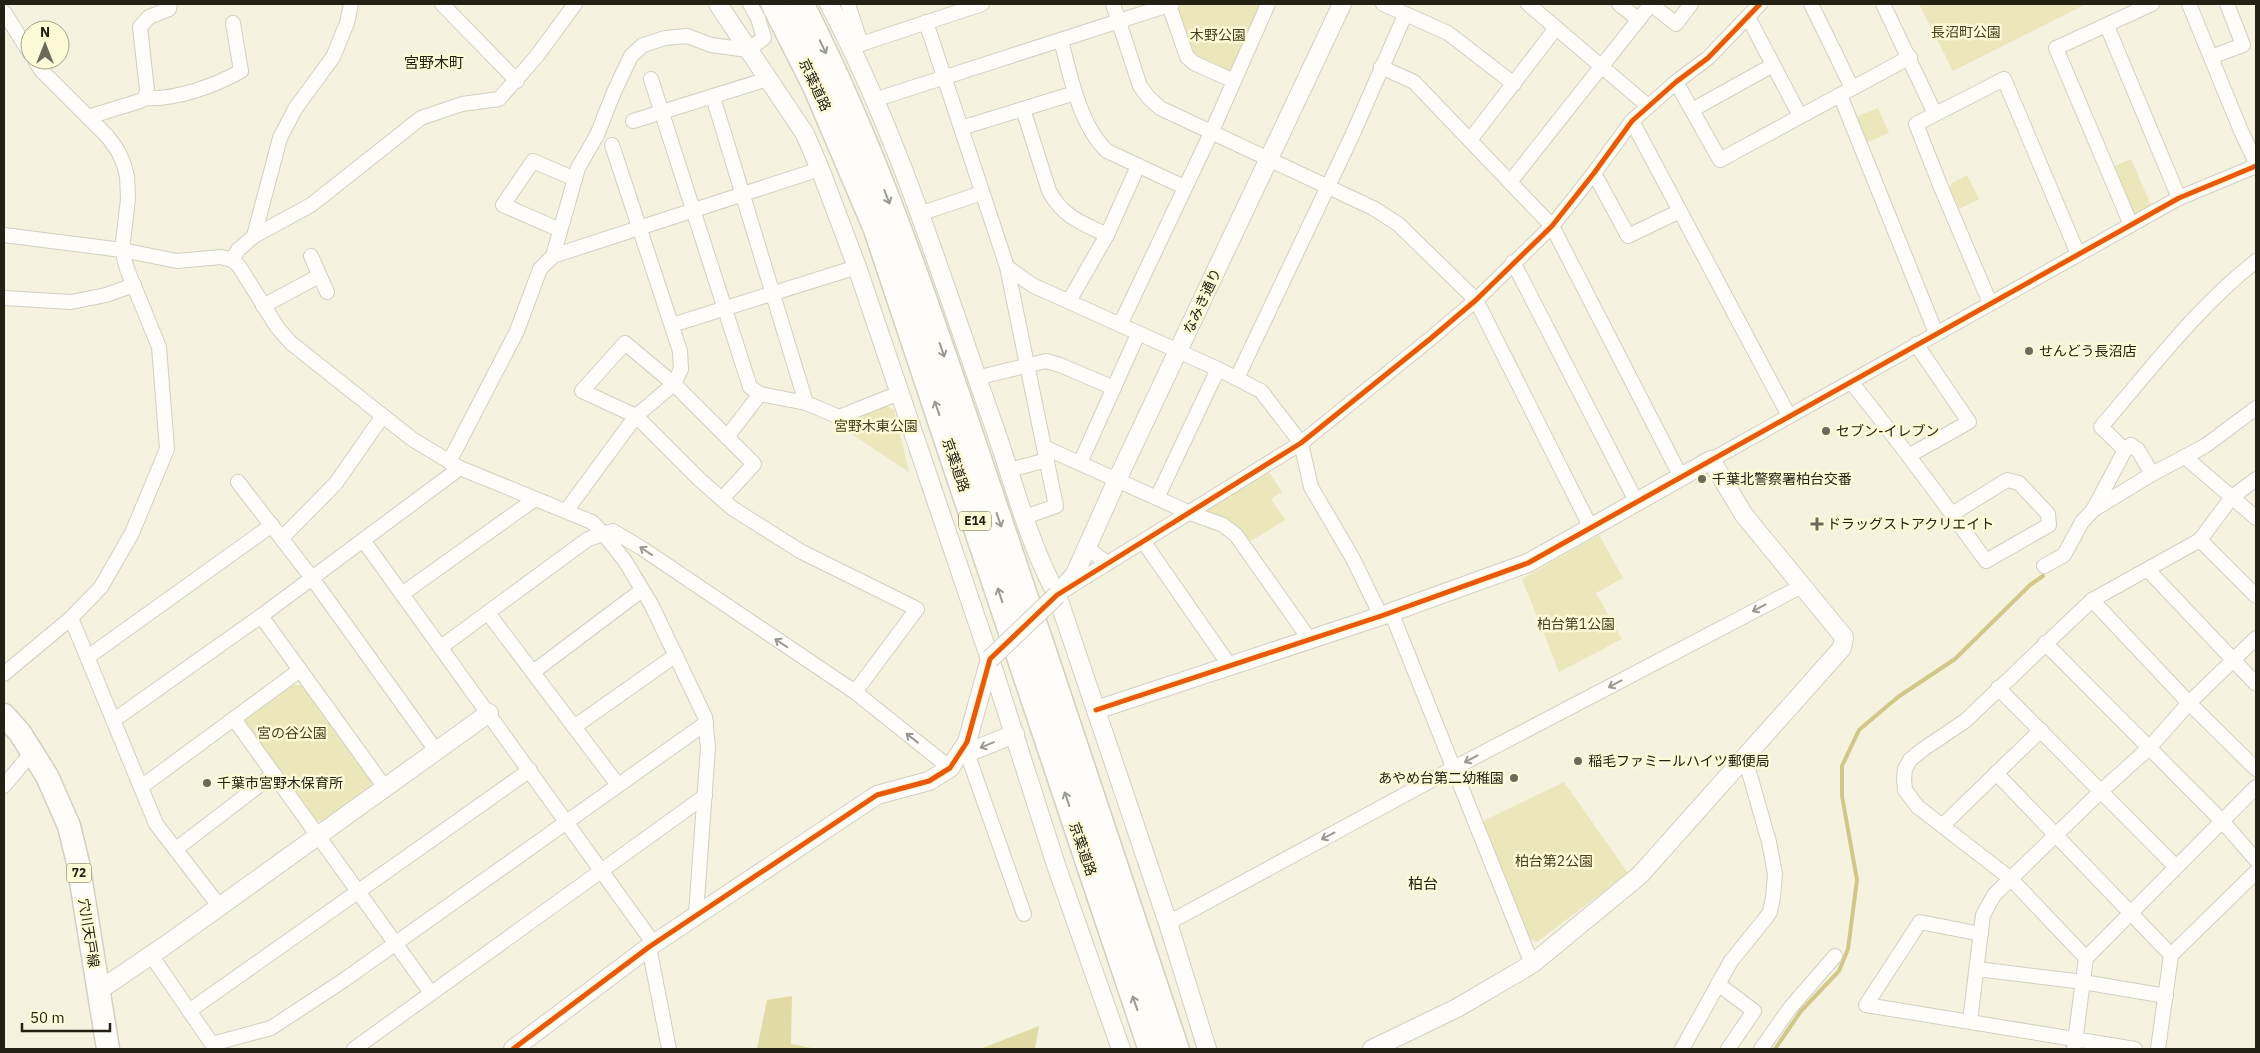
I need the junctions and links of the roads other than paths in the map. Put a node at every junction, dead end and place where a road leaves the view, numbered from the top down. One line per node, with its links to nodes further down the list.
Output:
1 (170, 4): 56 (street)
2 (351, 4): 92 (street)
3 (442, 4): 49 (street)
4 (575, 4): 49 (street)
5 (718, 4): 39 (street)
6 (750, 4): 39 (street)
7 (774, 4): 261 (highway, 京葉道路 / E14, one-way to 7)
8 (802, 4): 262 (highway, 京葉道路 / E14, one-way to 262)
9 (829, 4): 38 (street)
10 (848, 4): 38 (street)
11 (982, 4): 32 (street)
12 (1113, 4): 31 (street)
13 (1170, 4): 31 (street); 50 (street)
14 (1268, 4): 50 (street)
15 (1342, 4): 71 (street, なみき通り)
16 (1383, 4): 28 (street)
17 (1528, 4): 35 (street)
18 (1620, 4): 30 (street)
19 (1651, 4): 20 (street); 30 (street)
20 (1691, 4)
21 (1760, 4): 29 (street)
22 (1811, 4): 53 (street)
23 (1883, 4): 40 (street)
24 (2152, 4): 34 (street)
25 (2190, 4): 41 (street)
26 (2226, 4): 41 (street)
27 (4, 12): 36 (street)
28 (1405, 15): 44 (street); 52 (street)
29 (1748, 17): 42 (street); 51 (street)
30 (1638, 20): 43 (street)
31 (1119, 21): 37 (street); 68 (street)
32 (926, 22): 38 (street); 46 (street)
33 (232, 23): 56 (street)
34 (2107, 26): 82 (street); 86 (street)
35 (1556, 28): 43 (street); 52 (street)
36 (20, 37)
37 (1061, 40): 46 (street); 54 (street)
38 (856, 45): 57 (street)
39 (748, 50): 48 (street); 76 (street)
40 (1910, 57): 53 (street); 62 (street)
41 (2211, 57): 72 (street)
42 (1773, 65): 60 (street); 63 (street)
43 (1601, 66): 58 (street); 77 (street)
44 (1381, 67): 69 (street); 79 (street)
45 (41, 70): 64 (street)
46 (944, 78): 57 (street); 67 (street)
47 (651, 79): 61 (street)
48 (768, 79): 55 (street); 74 (street)
49 (517, 81): 92 (street)
50 (1234, 81): 68 (street)
51 (1676, 82): 58 (street); 60 (street)
52 (1514, 84): 69 (street)
53 (1846, 91): 63 (street); 114 (street)
54 (1076, 93): 59 (street); 73 (street)
55 (713, 97): 61 (street); 81 (street)
56 (145, 98): 64 (street)
57 (874, 100): 85 (street)
58 (1648, 106): 66 (street)
59 (1023, 109): 67 (street); 91 (street)
60 (1692, 110): 63 (street)
61 (662, 112): 65 (street); 83 (street)
62 (1935, 114): 94 (street); 109 (street)
63 (1800, 116)
64 (88, 117): 93 (street)
65 (633, 121)
66 (1632, 121): 75 (street); 84 (street)
67 (961, 128): 80 (street)
68 (1212, 131): 71 (street); 78 (street)
69 (1470, 140): 77 (street)
70 (612, 145): 88 (street)
71 (1269, 159): 79 (street); 117 (street, なみき通り)
72 (2256, 164): 82 (street)
73 (1138, 166): 78 (street); 91 (street)
74 (820, 169): 81 (street); 100 (street)
75 (1594, 173): 84 (street); 87 (street)
76 (575, 179): 89 (street); 89 (street)
77 (1510, 182): 87 (street)
78 (1184, 187): 113 (street)
79 (1326, 187): 107 (street); 121 (street)
80 (982, 193): 85 (street); 101 (street)
81 (742, 194): 83 (street); 105 (street)
82 (2179, 198): 86 (street)
83 (693, 210): 88 (street); 111 (street)
84 (1680, 210): 130 (street)
85 (919, 214): 120 (street)
86 (2131, 225): 94 (street)
87 (1552, 226): 98 (street); 143 (street)
88 (640, 228): 96 (street); 112 (street)
89 (560, 230): 96 (street)
90 (4, 234): 93 (street)
91 (1107, 235): 108 (street)
92 (254, 236): 97 (street)
93 (122, 250): 97 (street); 103 (street)
94 (2078, 254): 109 (street)
95 (311, 256): 102 (street)
96 (553, 256): 140 (street)
97 (232, 260): 110 (street)
98 (1514, 262): 107 (street); 151 (street)
99 (2256, 262): 134 (street)
100 (857, 267): 105 (street); 125 (street)
101 (1007, 267): 108 (street); 118 (street)
102 (319, 276): 104 (street); 110 (street)
103 (134, 284): 106 (street); 179 (street)
104 (327, 292)
105 (773, 294): 111 (street); 127 (street)
106 (4, 298)
107 (1476, 300): 133 (street); 159 (street)
108 (1069, 301): 113 (street)
109 (1990, 303): 114 (street)
110 (263, 306): 131 (street)
111 (725, 309): 112 (street); 126 (street)
112 (672, 325): 123 (street)
113 (1120, 325): 115 (street)
114 (1936, 333): 116 (street)
115 (1138, 334): 117 (street); 124 (street)
116 (1916, 344): 122 (street); 136 (street)
117 (1179, 352): 119 (street); 145 (street, なみき通り)
118 (1027, 364): 120 (street); 124 (street); 135 (street)
119 (1218, 369): 121 (street); 148 (street)
120 (976, 378): 141 (street)
121 (1237, 378): 133 (street)
122 (1851, 382): 130 (street); 136 (street)
123 (674, 384): 129 (street); 129 (street); 132 (street)
124 (1114, 388): 139 (street)
125 (899, 393): 127 (street); 186 (street)
126 (760, 394): 127 (street); 132 (street)
127 (806, 403)
128 (2256, 408): 137 (street)
129 (636, 416): 150 (street); 153 (street)
130 (1789, 416): 138 (street)
131 (382, 417): 140 (street); 161 (street)
132 (727, 437): 150 (street)
133 (1301, 443): 154 (street); 177 (street)
134 (2125, 450): 142 (street); 152 (street)
135 (1046, 454): 139 (street); 141 (street); 156 (street)
136 (1910, 455): 155 (street)
137 (2185, 457): 142 (street); 147 (street)
138 (1712, 460): 143 (street); 170 (street)
139 (1080, 464): 145 (street)
140 (454, 465): 149 (street); 162 (street)
141 (1009, 470): 156 (street)
142 (2152, 474): 152 (street)
143 (1681, 477): 151 (street)
144 (2256, 479): 147 (street)
145 (1117, 480): 148 (street); 165 (street, なみき通り)
146 (238, 482): 158 (street)
147 (2232, 497): 157 (street); 163 (street)
148 (1157, 498): 154 (street)
149 (535, 499): 153 (street); 172 (street)
150 (722, 499): 194 (street)
151 (1637, 502): 159 (street)
152 (2093, 510): 167 (street)
153 (566, 511): 160 (street)
154 (1190, 513): 164 (street); 181 (street)
155 (1952, 514): 155 (street)
156 (1025, 517): 173 (street)
157 (2256, 518)
158 (272, 525): 161 (street); 185 (street)
159 (1591, 528): 177 (street)
160 (603, 533): 171 (street); 176 (street); 194 (street, one-way to 160)
161 (282, 538): 169 (street)
162 (364, 540): 169 (street); 172 (street)
163 (2200, 540): 168 (street); 174 (street)
164 (1143, 541): 166 (street); 188 (street)
165 (1086, 547): 166 (street); 173 (street, なみき通り)
166 (1107, 563): 173 (street)
167 (2044, 566)
168 (2148, 570): 175 (street); 187 (street)
169 (312, 578): 178 (street); 207 (street)
170 (1802, 586): 208 (street); 210 (street, one-way to 210)
171 (642, 590): 184 (street); 190 (street)
172 (402, 594): 183 (street)
173 (1057, 595): 186 (street, なみき通り, bridge); 196 (street)
174 (2256, 596)
175 (2092, 600): 182 (street); 195 (street)
176 (488, 613): 183 (street); 190 (street)
177 (1386, 614): 181 (street); 210 (street)
178 (261, 616): 189 (street); 200 (street)
179 (71, 618): 185 (street); 191 (street)
180 (2256, 638): 187 (street)
181 (1310, 640): 188 (street)
182 (2045, 643): 193 (street); 205 (street)
183 (440, 647): 197 (street)
184 (676, 654): 201 (street); 202 (street)
185 (88, 657): 200 (street)
186 (990, 659): 204 (street); 209 (street)
187 (2233, 661): 192 (street); 195 (street)
188 (1230, 666): 196 (street)
189 (300, 670): 199 (street); 219 (street)
190 (533, 672): 202 (street)
191 (4, 674)
192 (2256, 684)
193 (1998, 688): 203 (street); 224 (street)
194 (855, 692): 209 (street, one-way to 194)
195 (2189, 703): 205 (street); 211 (street)
196 (1096, 710): 238 (street)
197 (489, 714): 207 (street); 212 (street)
198 (4, 715): 206 (main road, 穴川天戸線 / 72)
199 (234, 719): 214 (street); 217 (street)
200 (114, 720): 217 (street)
201 (706, 723): 216 (street); 221 (street)
202 (574, 727): 216 (street)
203 (2040, 730): 213 (street); 220 (street)
204 (1015, 734): 209 (street, one-way to 209); 260 (street)
205 (2149, 748): 220 (street); 223 (street)
206 (32, 752): 215 (street); 250 (main road, 穴川天戸線 / 72)
207 (437, 752): 219 (street)
208 (1745, 758): 246 (street); 249 (street)
209 (959, 759): 236 (street); 237 (street)
210 (1452, 769): 238 (street, one-way to 238); 246 (street)
211 (2256, 769)
212 (530, 770): 222 (street); 233 (street)
213 (1996, 773): 224 (street); 225 (street)
214 (274, 774): 226 (street); 227 (street)
215 (4, 786)
216 (618, 786): 222 (street)
217 (141, 787): 227 (street)
218 (2256, 787): 223 (street)
219 (386, 789): 226 (street)
220 (2100, 792): 225 (street); 229 (street)
221 (706, 796): 230 (street); 236 (street)
222 (567, 822): 230 (street); 240 (street)
223 (2223, 822): 228 (street); 229 (street)
224 (1943, 825): 232 (street)
225 (2056, 835): 232 (street); 235 (street)
226 (318, 836): 233 (street); 234 (street)
227 (176, 849): 234 (street)
228 (2256, 860)
229 (2176, 868): 235 (street)
230 (602, 872): 241 (street); 251 (street)
231 (2256, 872): 243 (street)
232 (2011, 879): 239 (street); 245 (street)
233 (359, 892): 240 (street); 253 (street)
234 (220, 907): 242 (street)
235 (2131, 913): 243 (street); 245 (street)
236 (696, 914): 241 (street)
237 (1024, 914)
238 (1168, 923): 263 (street)
239 (1981, 934): 247 (street); 254 (street)
240 (395, 943): 251 (street); 253 (street)
241 (652, 945): 258 (street); 259 (street)
242 (152, 955): 250 (street); 253 (street)
243 (2171, 955): 252 (street)
244 (1835, 956): 267 (street)
245 (2086, 958): 248 (street)
246 (1532, 964): 264 (street)
247 (1977, 968): 248 (street); 254 (street)
248 (2083, 982): 252 (street); 255 (street)
249 (1718, 984): 265 (street); 266 (street)
250 (98, 991): 256 (main road, 穴川天戸線 / 72)
251 (431, 993): 257 (street)
252 (2166, 996): 269 (street)
253 (189, 1011)
254 (1970, 1021): 255 (street)
255 (2074, 1044): 268 (street)
256 (108, 1049)
257 (354, 1049)
258 (513, 1049)
259 (669, 1049)
260 (1122, 1049)
261 (1150, 1049)
262 (1176, 1049)
263 (1207, 1049)
264 (1372, 1049)
265 (1682, 1049)
266 (1728, 1049)
267 (1761, 1049)
268 (2135, 1049)
269 (2158, 1049)

